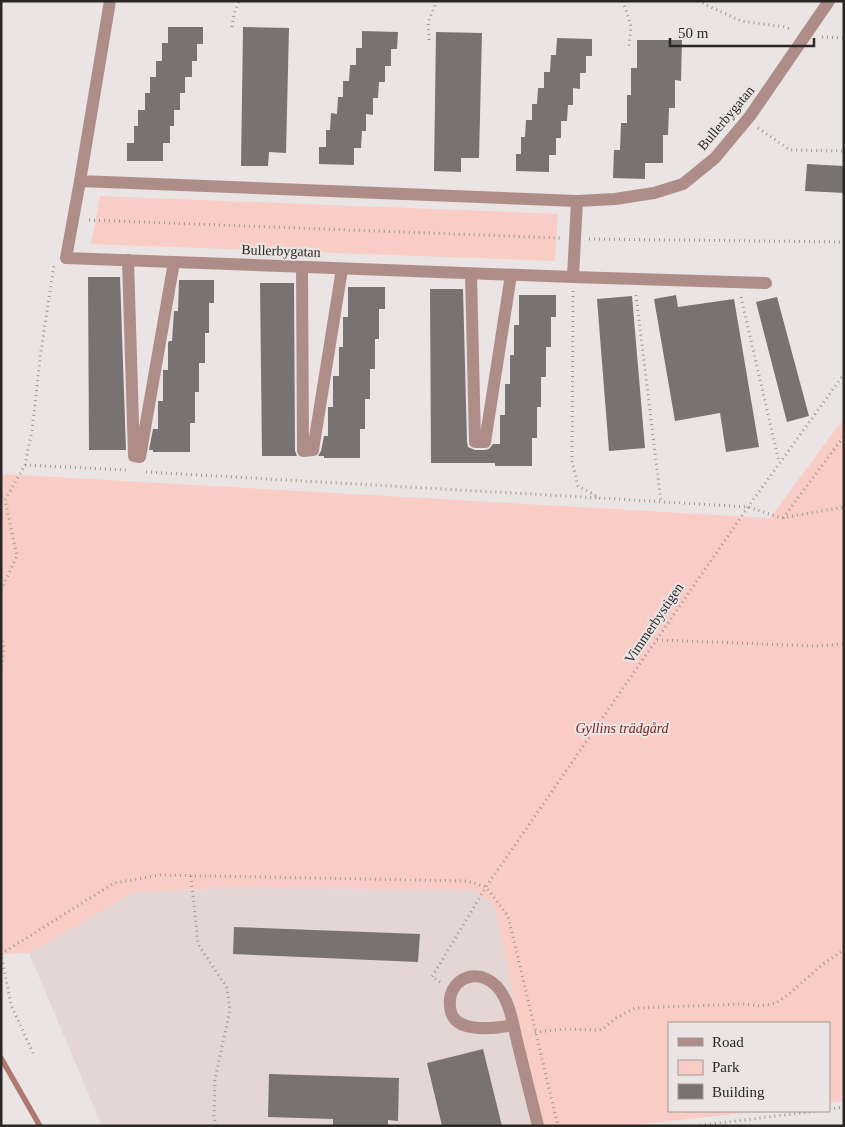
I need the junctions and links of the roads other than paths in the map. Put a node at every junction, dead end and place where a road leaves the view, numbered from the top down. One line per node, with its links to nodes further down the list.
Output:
1 (110, 1): 3 (street, Bullerbygatan)
2 (829, 1): 4 (street, Bullerbygatan)
3 (80, 181): 4 (street, Bullerbygatan); 5 (street, Bullerbygatan)
4 (577, 200): 11 (street)
5 (128, 260): 6 (street, Bullerbygatan); 6 (street)
6 (174, 262): 7 (street, Bullerbygatan)
7 (302, 267): 8 (street, Bullerbygatan); 8 (street)
8 (342, 268): 9 (street, Bullerbygatan)
9 (471, 274): 10 (street, Bullerbygatan); 10 (street)
10 (511, 275): 11 (street, Bullerbygatan)
11 (573, 278): 12 (street, Bullerbygatan)
12 (766, 283)
13 (513, 1025): 13 (street); 14 (street)
14 (538, 1126)

